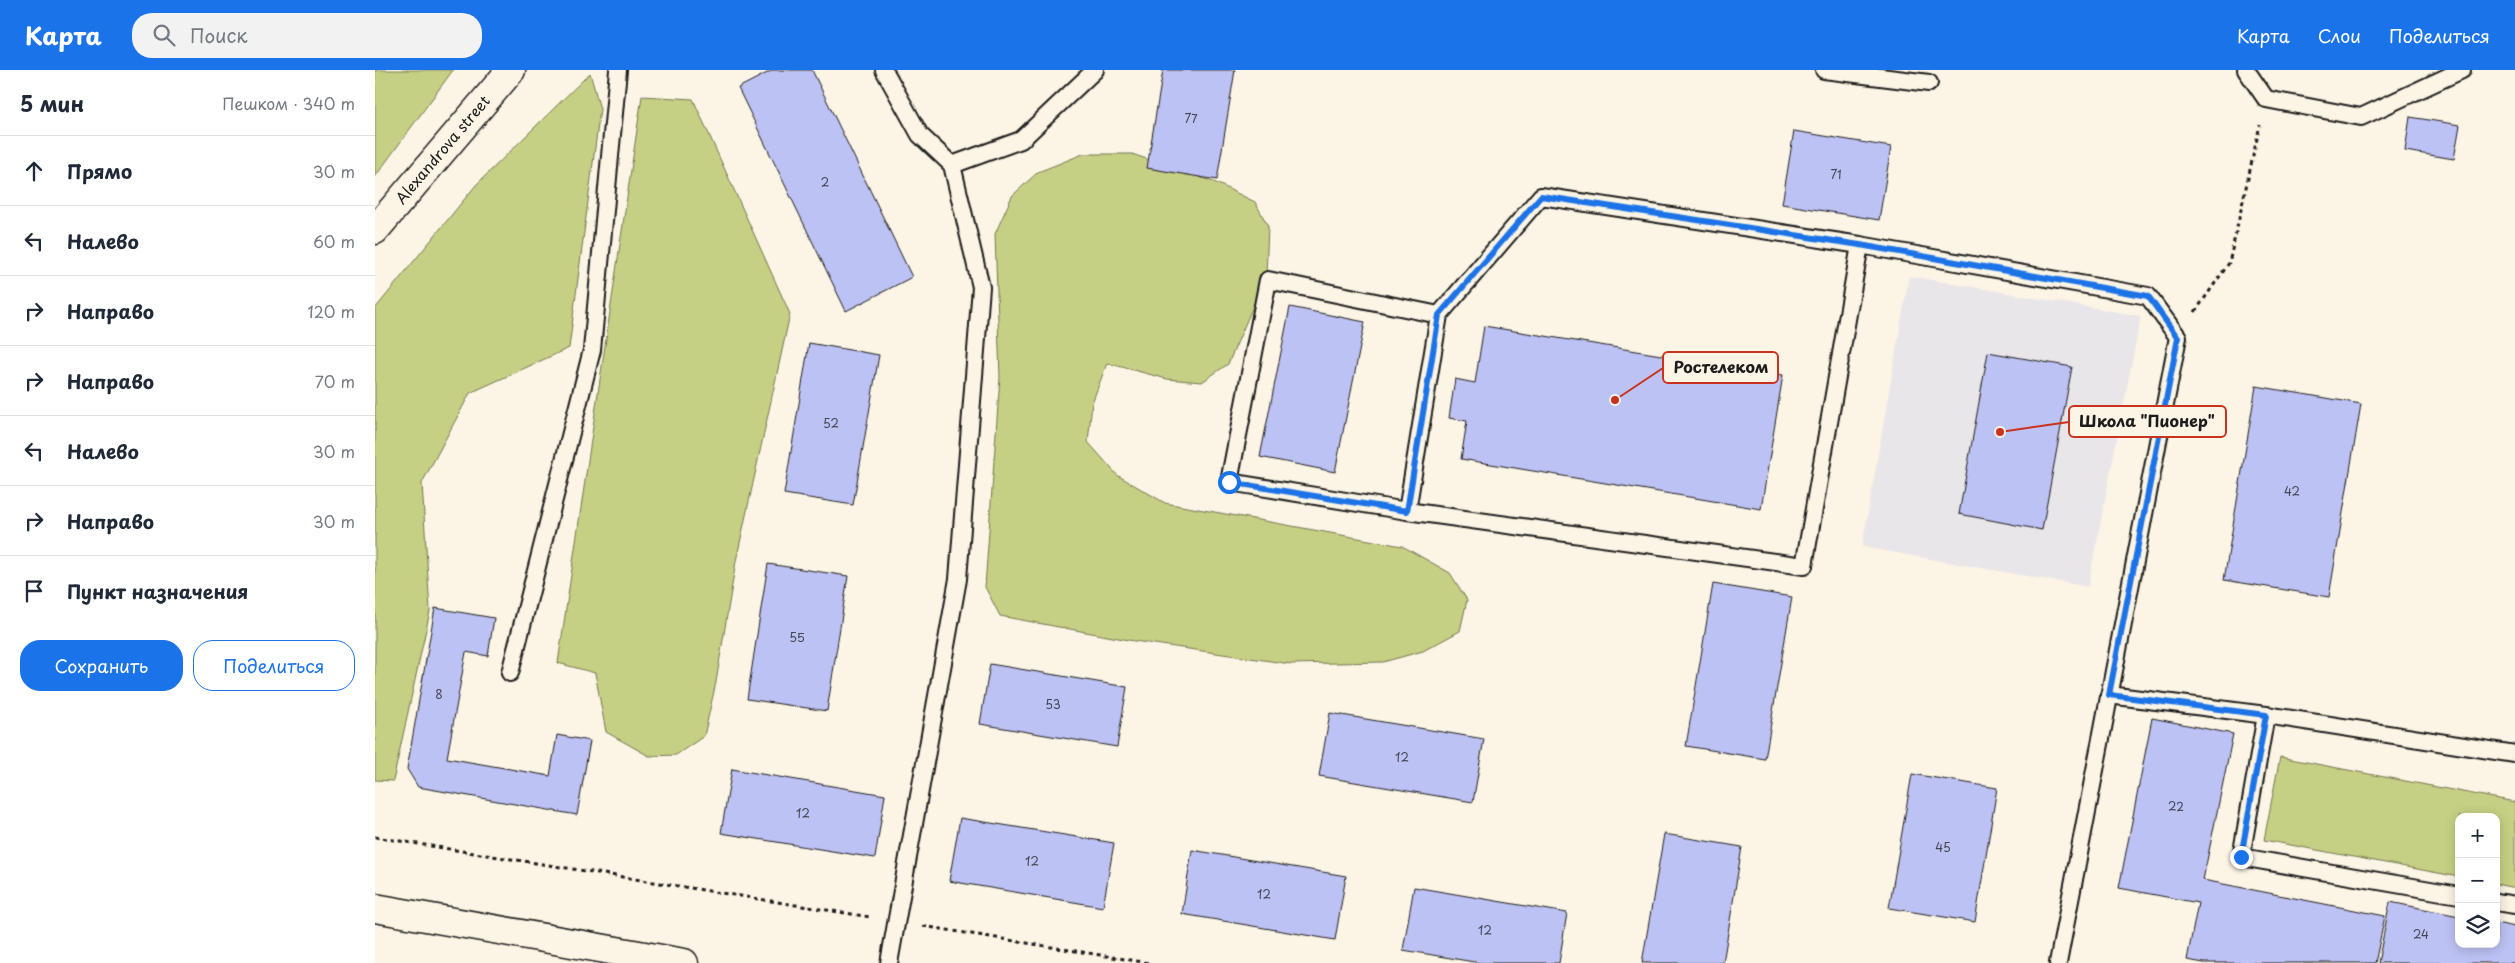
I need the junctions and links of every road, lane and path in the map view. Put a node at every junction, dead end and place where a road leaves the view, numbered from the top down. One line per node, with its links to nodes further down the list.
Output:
1 (511, 70): 11 (main road, Alexandrova street)
2 (618, 70): 16 (lane)
3 (884, 70): 10 (lane)
4 (1095, 70): 10 (lane)
5 (1824, 70): 8 (lane)
6 (2247, 70): 9 (lane)
7 (2462, 70): 9 (lane)
8 (1929, 83)
9 (2266, 99): 14 (path)
10 (952, 165): 25 (lane)
11 (375, 230)
12 (1860, 245): 13 (lane); 14 (lane); 15 (lane)
13 (1439, 315): 15 (lane); 15 (lane)
14 (2178, 338): 17 (lane)
15 (1407, 511)
16 (510, 673)
17 (2109, 695): 18 (lane); 29 (lane)
18 (2266, 715): 19 (lane); 21 (lane)
19 (2515, 754)
20 (375, 837): 25 (path)
21 (2455, 895)
22 (2500, 903): 23 (lane)
23 (2515, 906)
24 (375, 908): 26 (main road)
25 (896, 921): 27 (lane); 28 (path)
26 (684, 963)
27 (889, 963)
28 (1149, 963)
29 (2058, 963)

